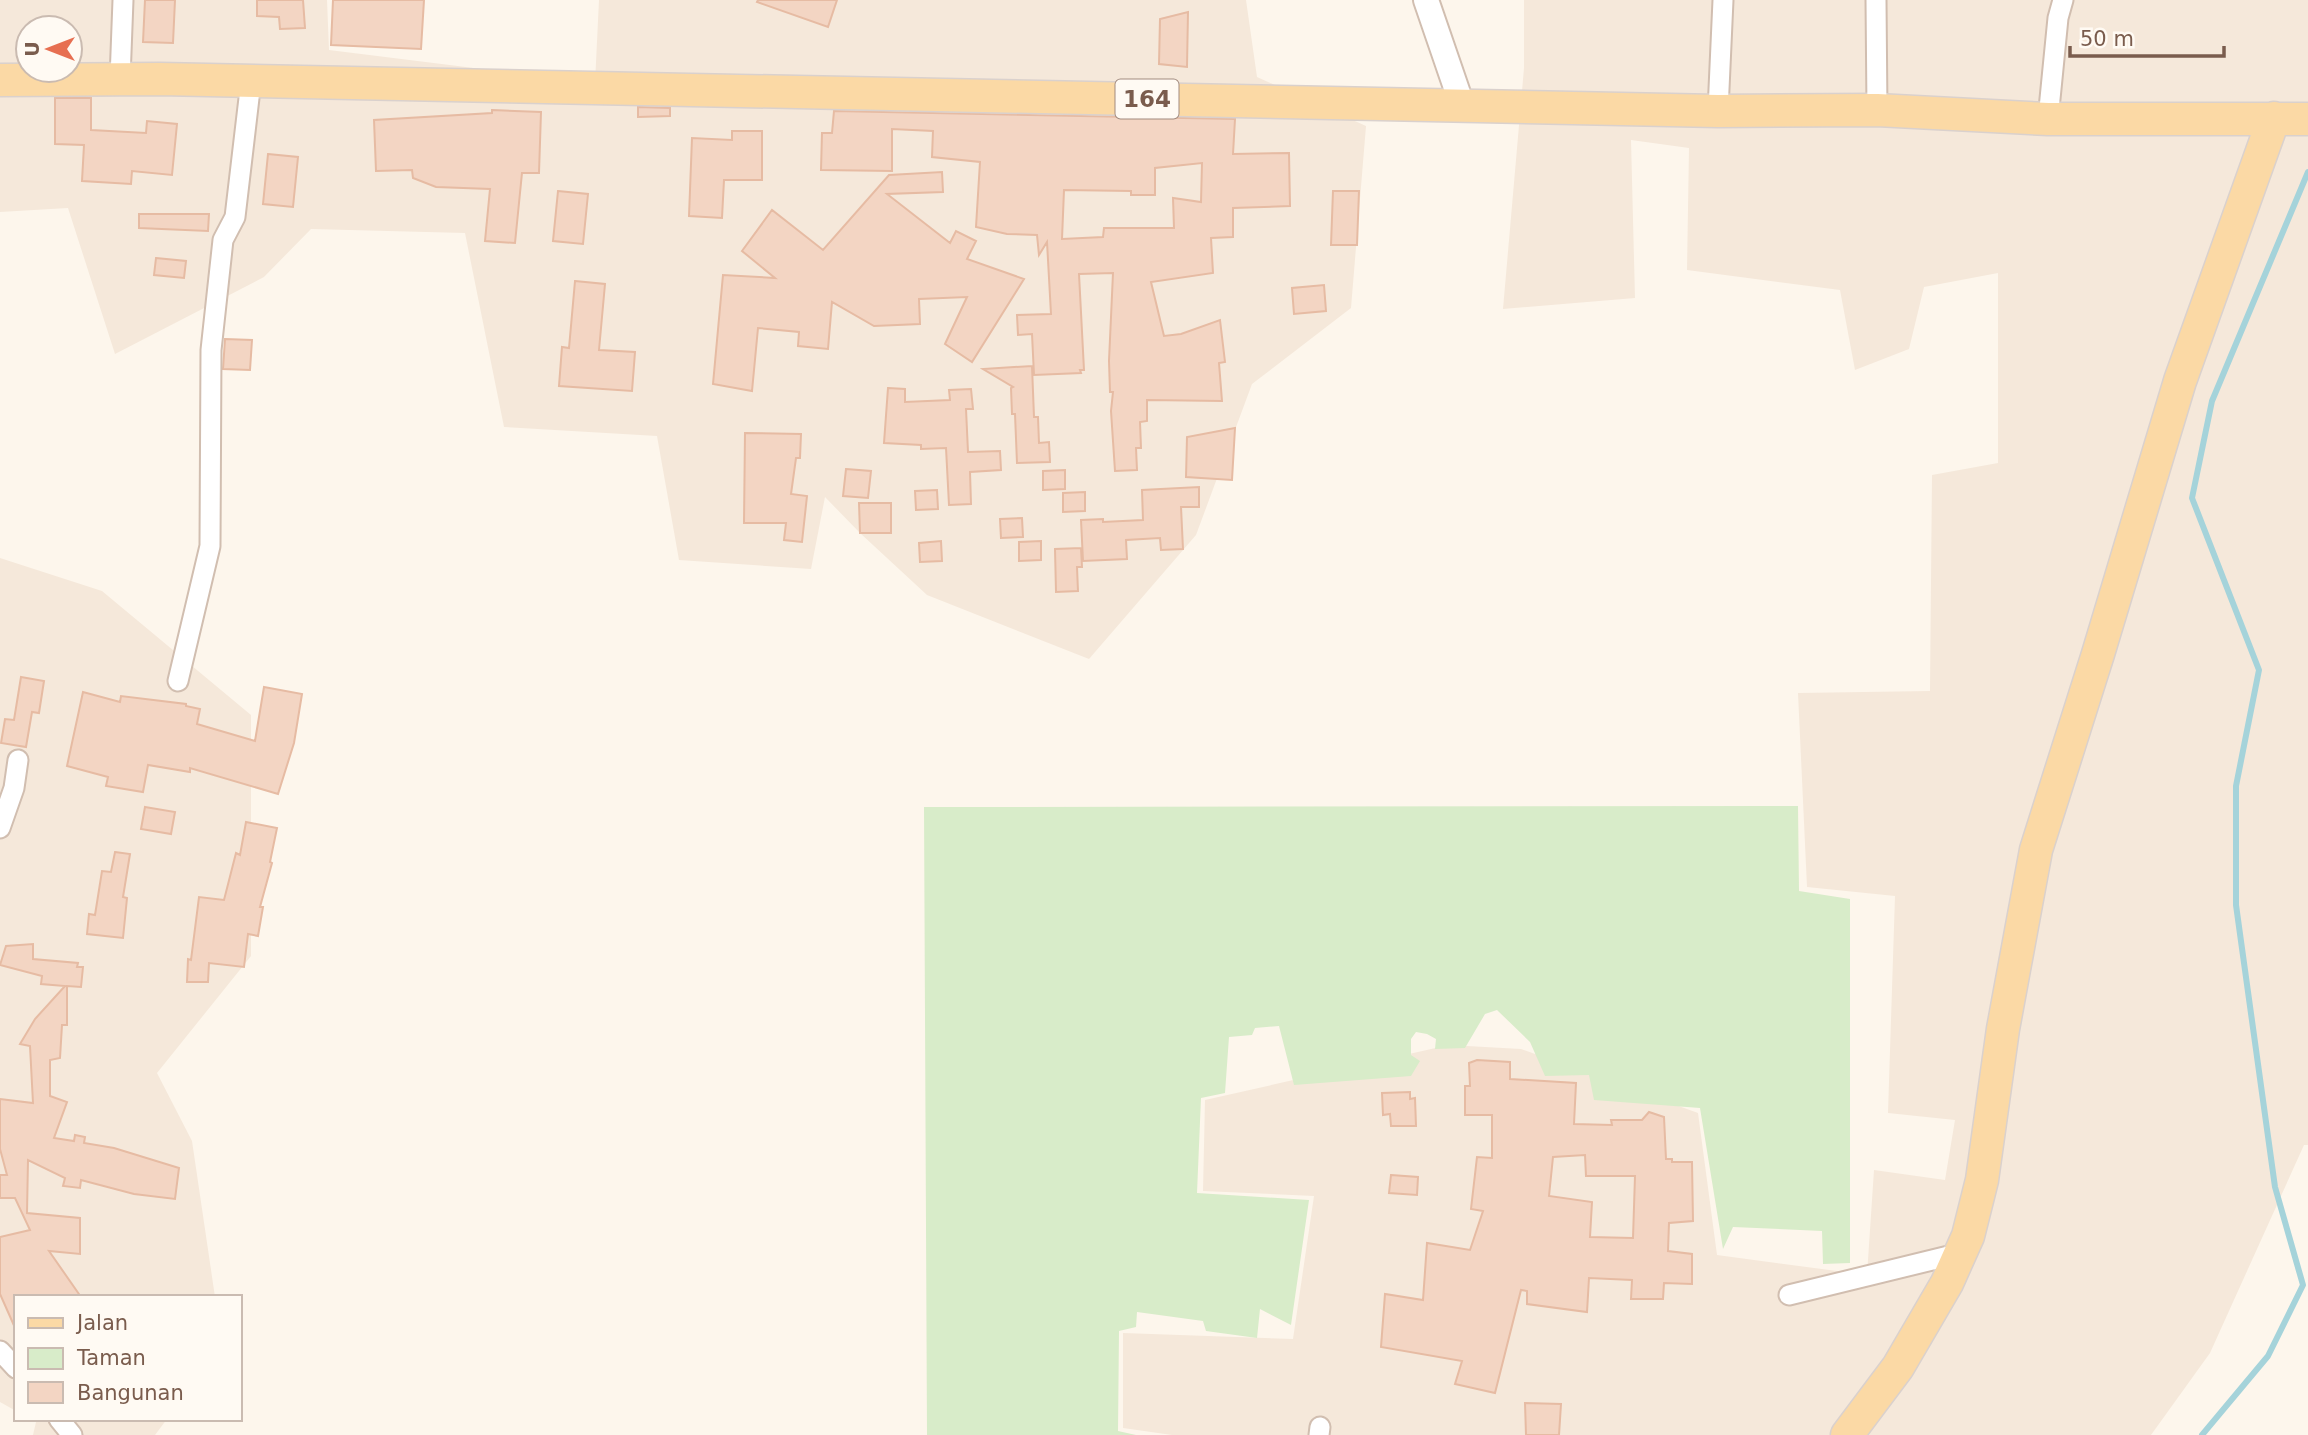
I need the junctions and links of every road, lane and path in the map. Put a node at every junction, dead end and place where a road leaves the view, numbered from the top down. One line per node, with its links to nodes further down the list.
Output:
1 (123, 0): 6 (street)
2 (1426, 0): 9 (street)
3 (1723, 0): 11 (street)
4 (1877, 0): 10 (street)
5 (2063, 0): 13 (street)
6 (120, 79): 7 (main road, 164); 8 (main road, 164)
7 (0, 80)
8 (251, 81): 9 (main road, 164); 14 (street)
9 (1462, 104): 11 (main road, 164)
10 (1877, 110): 11 (main road, 164); 13 (main road, 164)
11 (1718, 111)
12 (2292, 118): 13 (main road, 164); 17 (main road)
13 (2048, 119)
14 (178, 681)
15 (18, 760): 16 (street)
16 (0, 828)
17 (1961, 1252): 18 (street); 23 (main road)
18 (1789, 1295)
19 (0, 1352): 20 (street)
20 (14, 1366)
21 (61, 1421): 22 (street)
22 (72, 1435)
23 (1847, 1435)

